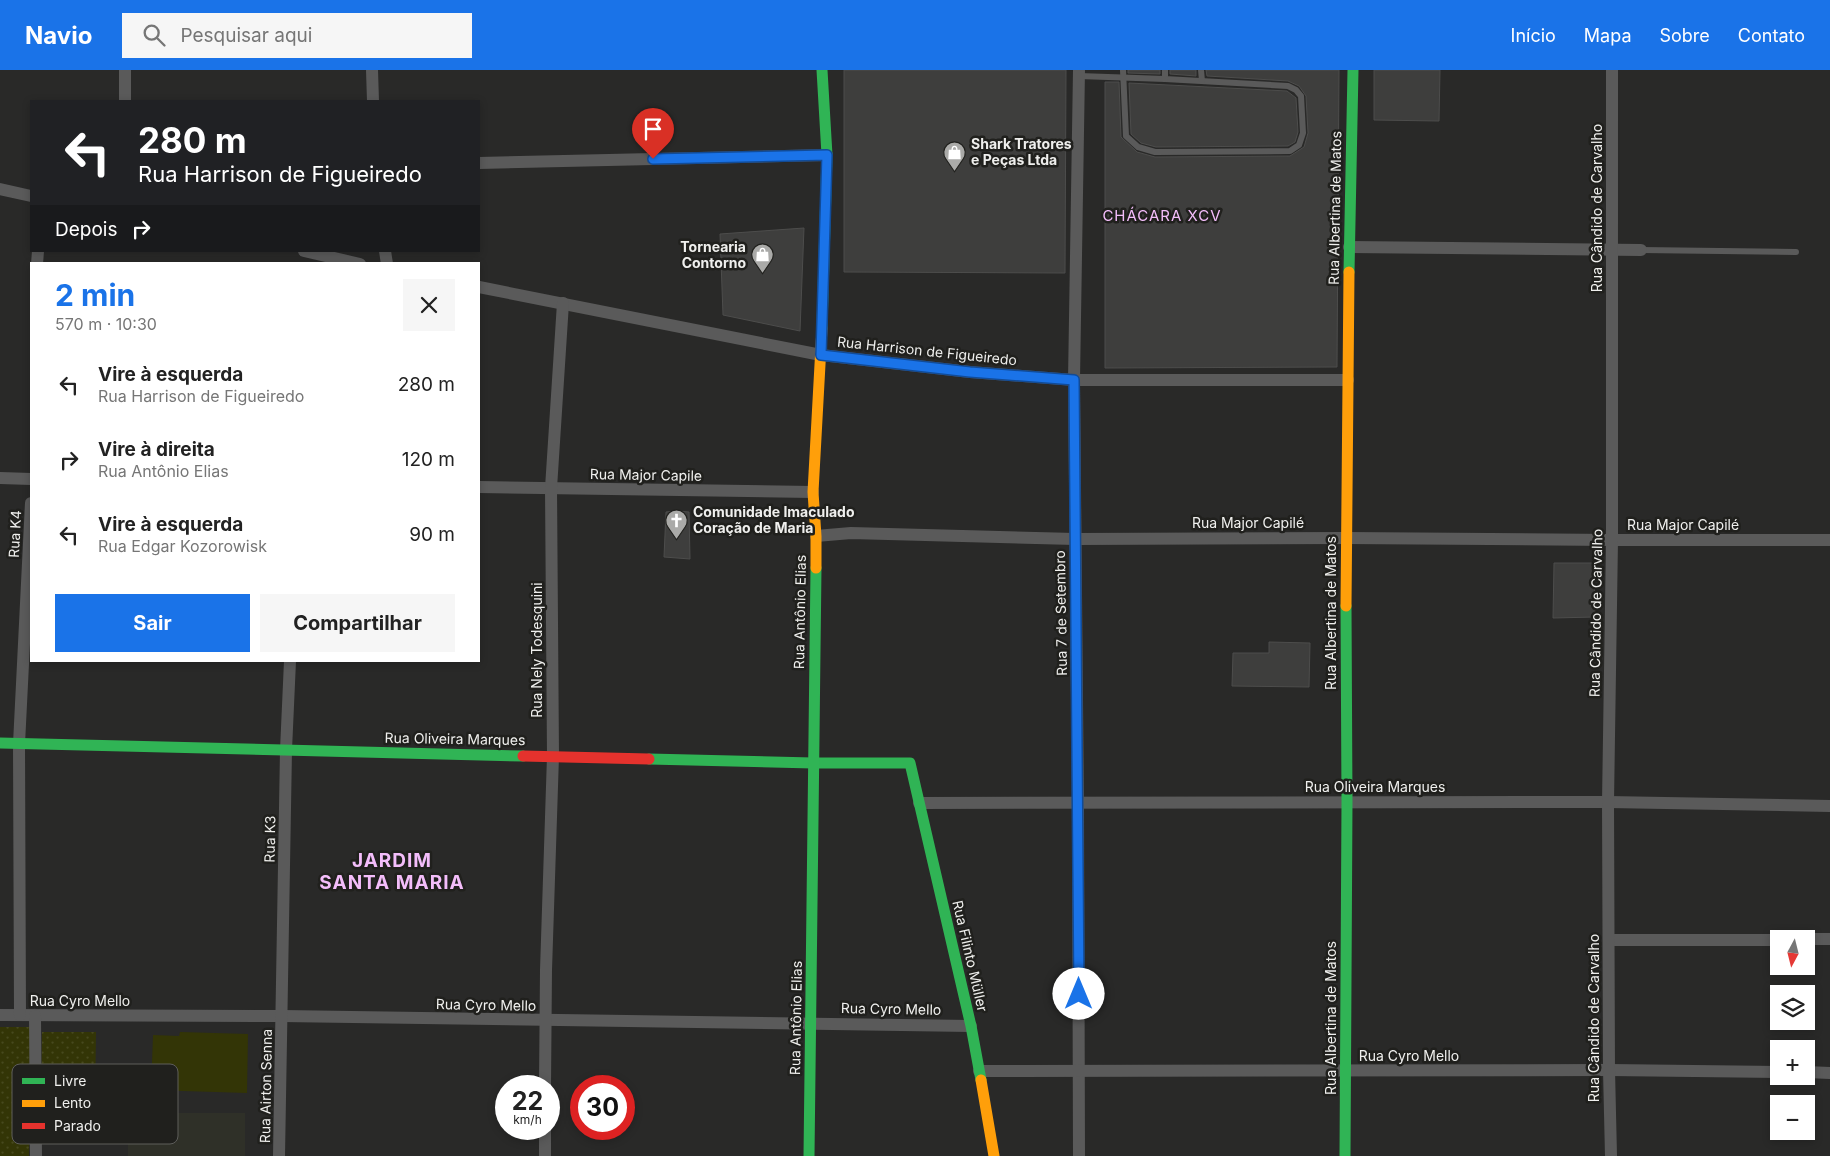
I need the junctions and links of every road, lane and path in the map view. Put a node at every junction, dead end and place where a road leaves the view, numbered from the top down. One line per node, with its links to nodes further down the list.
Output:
1 (126, 70): 13 (street)
2 (372, 70): 14 (street)
3 (822, 70): 15 (street, Rua Antônio Elias)
4 (1124, 70): 10 (lane)
5 (1165, 70): 11 (lane)
6 (1201, 70): 12 (lane)
7 (1353, 70): 19 (street, Rua Albertina de Matos)
8 (1612, 70): 20 (street, Rua Cândido de Carvalho)
9 (1079, 73): 10 (lane); 28 (street, Rua 7 de Setembro)
10 (1124, 78): 11 (lane); 12 (lane)
11 (1165, 79): 12 (lane)
12 (1202, 81)
13 (125, 100)
14 (373, 100)
15 (827, 155): 16 (street); 27 (street, Rua Antônio Elias)
16 (480, 163)
17 (0, 189): 18 (street)
18 (30, 196)
19 (1349, 247): 20 (street); 29 (street, Rua Albertina de Matos)
20 (1611, 250): 21 (street); 39 (street, Rua Cândido de Carvalho)
21 (1641, 250): 23 (lane)
22 (308, 252): 24 (street)
23 (1796, 252)
24 (351, 262)
25 (480, 287): 26 (street, Rua Harrison de Figueiredo)
26 (563, 303): 27 (street, Rua Harrison de Figueiredo); 33 (street, Rua Nely Todesquini)
27 (821, 355): 28 (street, Rua Harrison de Figueiredo); 34 (street, Rua Antônio Elias)
28 (1074, 380): 29 (street, Rua Harrison de Figueiredo); 37 (street, Rua 7 de Setembro)
29 (1348, 380): 38 (street, Rua Albertina de Matos)
30 (0, 478): 31 (street)
31 (30, 479)
32 (480, 487): 33 (street, Rua Major Capile)
33 (551, 488): 34 (street, Rua Major Capile); 45 (street, Rua Nely Todesquini)
34 (813, 492): 36 (street, Rua Antônio Elias)
35 (30, 523): 43 (street, Rua K4)
36 (816, 536): 37 (street, Rua Major Capilé); 46 (street, Rua Antônio Elias)
37 (1075, 538): 38 (street, Rua Major Capilé); 51 (street, Rua 7 de Setembro)
38 (1345, 538): 39 (street, Rua Major Capilé); 48 (street, Rua Albertina de Matos)
39 (1612, 540): 40 (street, Rua Major Capilé); 49 (street, Rua Cândido de Carvalho)
40 (1830, 540)
41 (290, 662): 44 (street, Rua K3)
42 (0, 743): 43 (street, Rua Oliveira Marques)
43 (19, 744): 44 (street, Rua Oliveira Marques); 58 (street, Rua K4)
44 (286, 750): 45 (street, Rua Oliveira Marques); 60 (street, Rua K3)
45 (553, 756): 46 (street, Rua Oliveira Marques); 61 (street, Rua Nely Todesquini)
46 (813, 763): 47 (street, Rua Oliveira Marques); 62 (street, Rua Antônio Elias)
47 (910, 763): 50 (street, Rua Filinto Müller)
48 (1347, 802): 49 (street, Rua Oliveira Marques); 51 (street, Rua Oliveira Marques); 68 (street, Rua Albertina de Matos)
49 (1608, 802): 52 (street, Rua Oliveira Marques); 55 (street, Rua Cândido de Carvalho)
50 (919, 803): 51 (street, Rua Oliveira Marques); 63 (street, Rua Filinto Müller)
51 (1078, 804): 65 (street, Rua 7 de Setembro)
52 (1830, 806)
53 (1815, 939): 54 (street)
54 (1830, 939)
55 (1609, 940): 56 (street); 66 (street, Rua Cândido de Carvalho)
56 (1770, 940)
57 (0, 1015): 58 (street, Rua Cyro Mello)
58 (20, 1016): 59 (street, Rua Cyro Mello)
59 (36, 1016): 60 (street, Rua Cyro Mello); 64 (street)
60 (282, 1016): 61 (street, Rua Cyro Mello); 74 (street, Rua Airton Senna)
61 (545, 1020): 62 (street, Rua Cyro Mello); 72 (street, Rua Nely Todesquini)
62 (811, 1022): 63 (street, Rua Cyro Mello); 76 (street, Rua Antônio Elias)
63 (971, 1026): 67 (street, Rua Filinto Müller)
64 (36, 1064)
65 (1080, 1070): 67 (street, Rua Cyro Mello); 68 (street, Rua Cyro Mello); 78 (street, Rua 7 de Setembro)
66 (1609, 1070): 68 (street, Rua Cyro Mello); 69 (street, Rua Cyro Mello); 80 (street, Rua Cândido de Carvalho)
67 (979, 1071): 77 (street, Rua Filinto Müller)
68 (1346, 1071): 79 (street, Rua Albertina de Matos)
69 (1770, 1072)
70 (1815, 1072): 71 (street)
71 (1830, 1073)
72 (545, 1075)
73 (545, 1140): 75 (street)
74 (279, 1156)
75 (545, 1156)
76 (809, 1156)
77 (994, 1156)
78 (1079, 1156)
79 (1345, 1156)
80 (1611, 1156)

